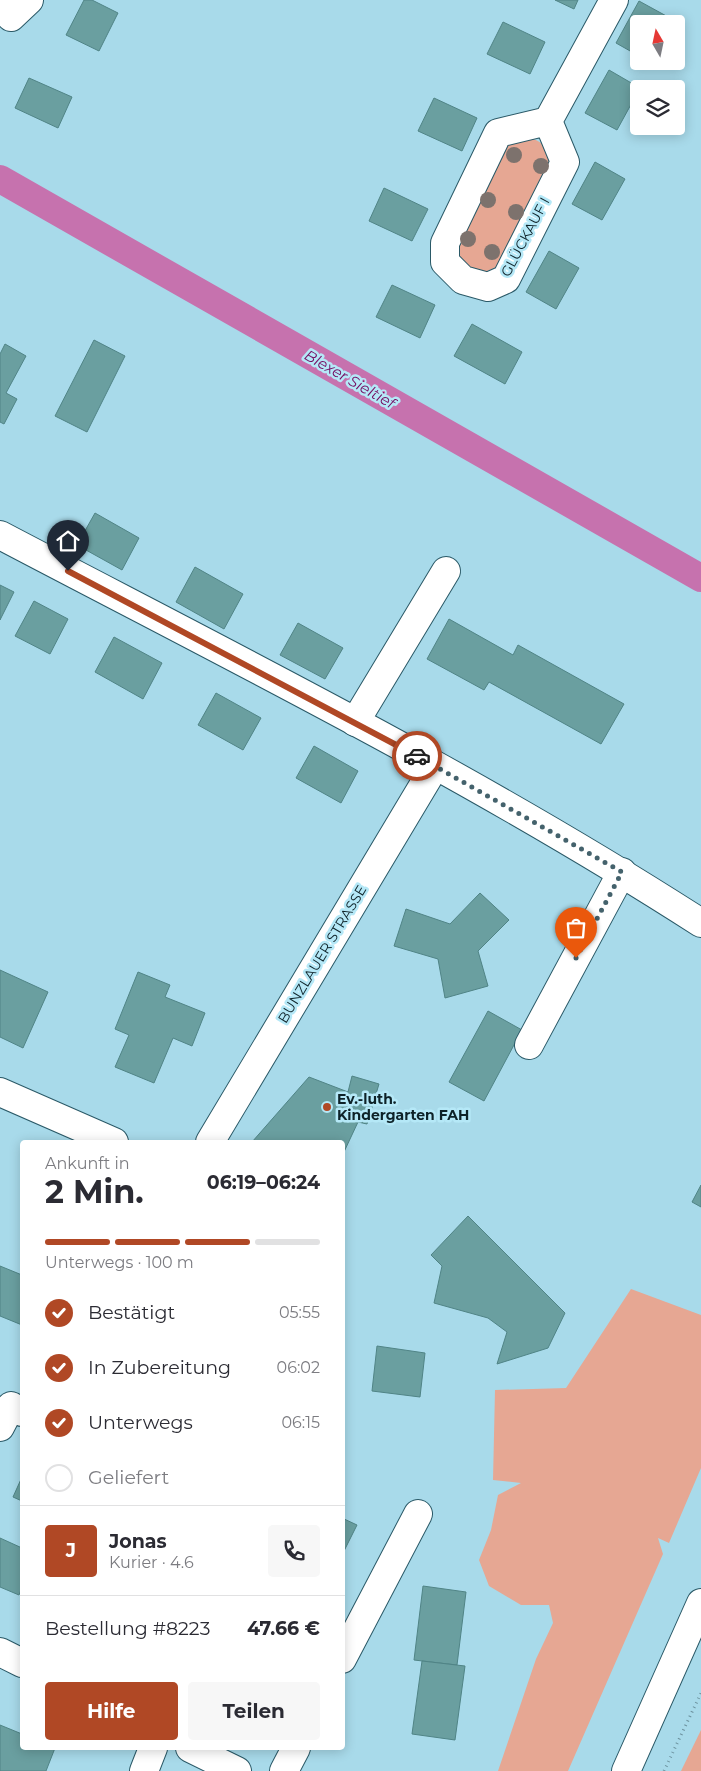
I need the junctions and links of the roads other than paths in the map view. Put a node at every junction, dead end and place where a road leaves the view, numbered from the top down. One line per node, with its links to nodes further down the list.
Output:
1 (10, 0): 2 (street)
2 (29, 0)
3 (614, 0): 4 (street)
4 (548, 121): 4 (street, GLÜCKAUF I)
5 (0, 535): 7 (street)
6 (446, 571): 7 (street)
7 (355, 722): 8 (street)
8 (435, 766): 9 (street); 14 (street, BUNZLAUER STRASSE)
9 (622, 872): 10 (street); 11 (street)
10 (701, 922)
11 (529, 1045)
12 (0, 1092): 13 (street)
13 (109, 1140)
14 (211, 1140)
15 (20, 1411): 16 (street)
16 (0, 1427)
17 (418, 1514): 20 (street)
18 (701, 1604): 28 (street)
19 (0, 1652): 21 (street)
20 (345, 1653)
21 (20, 1662)
22 (153, 1750): 25 (street)
23 (194, 1750): 26 (street)
24 (295, 1750): 27 (street)
25 (144, 1771)
26 (236, 1771)
27 (284, 1771)
28 (626, 1771)

